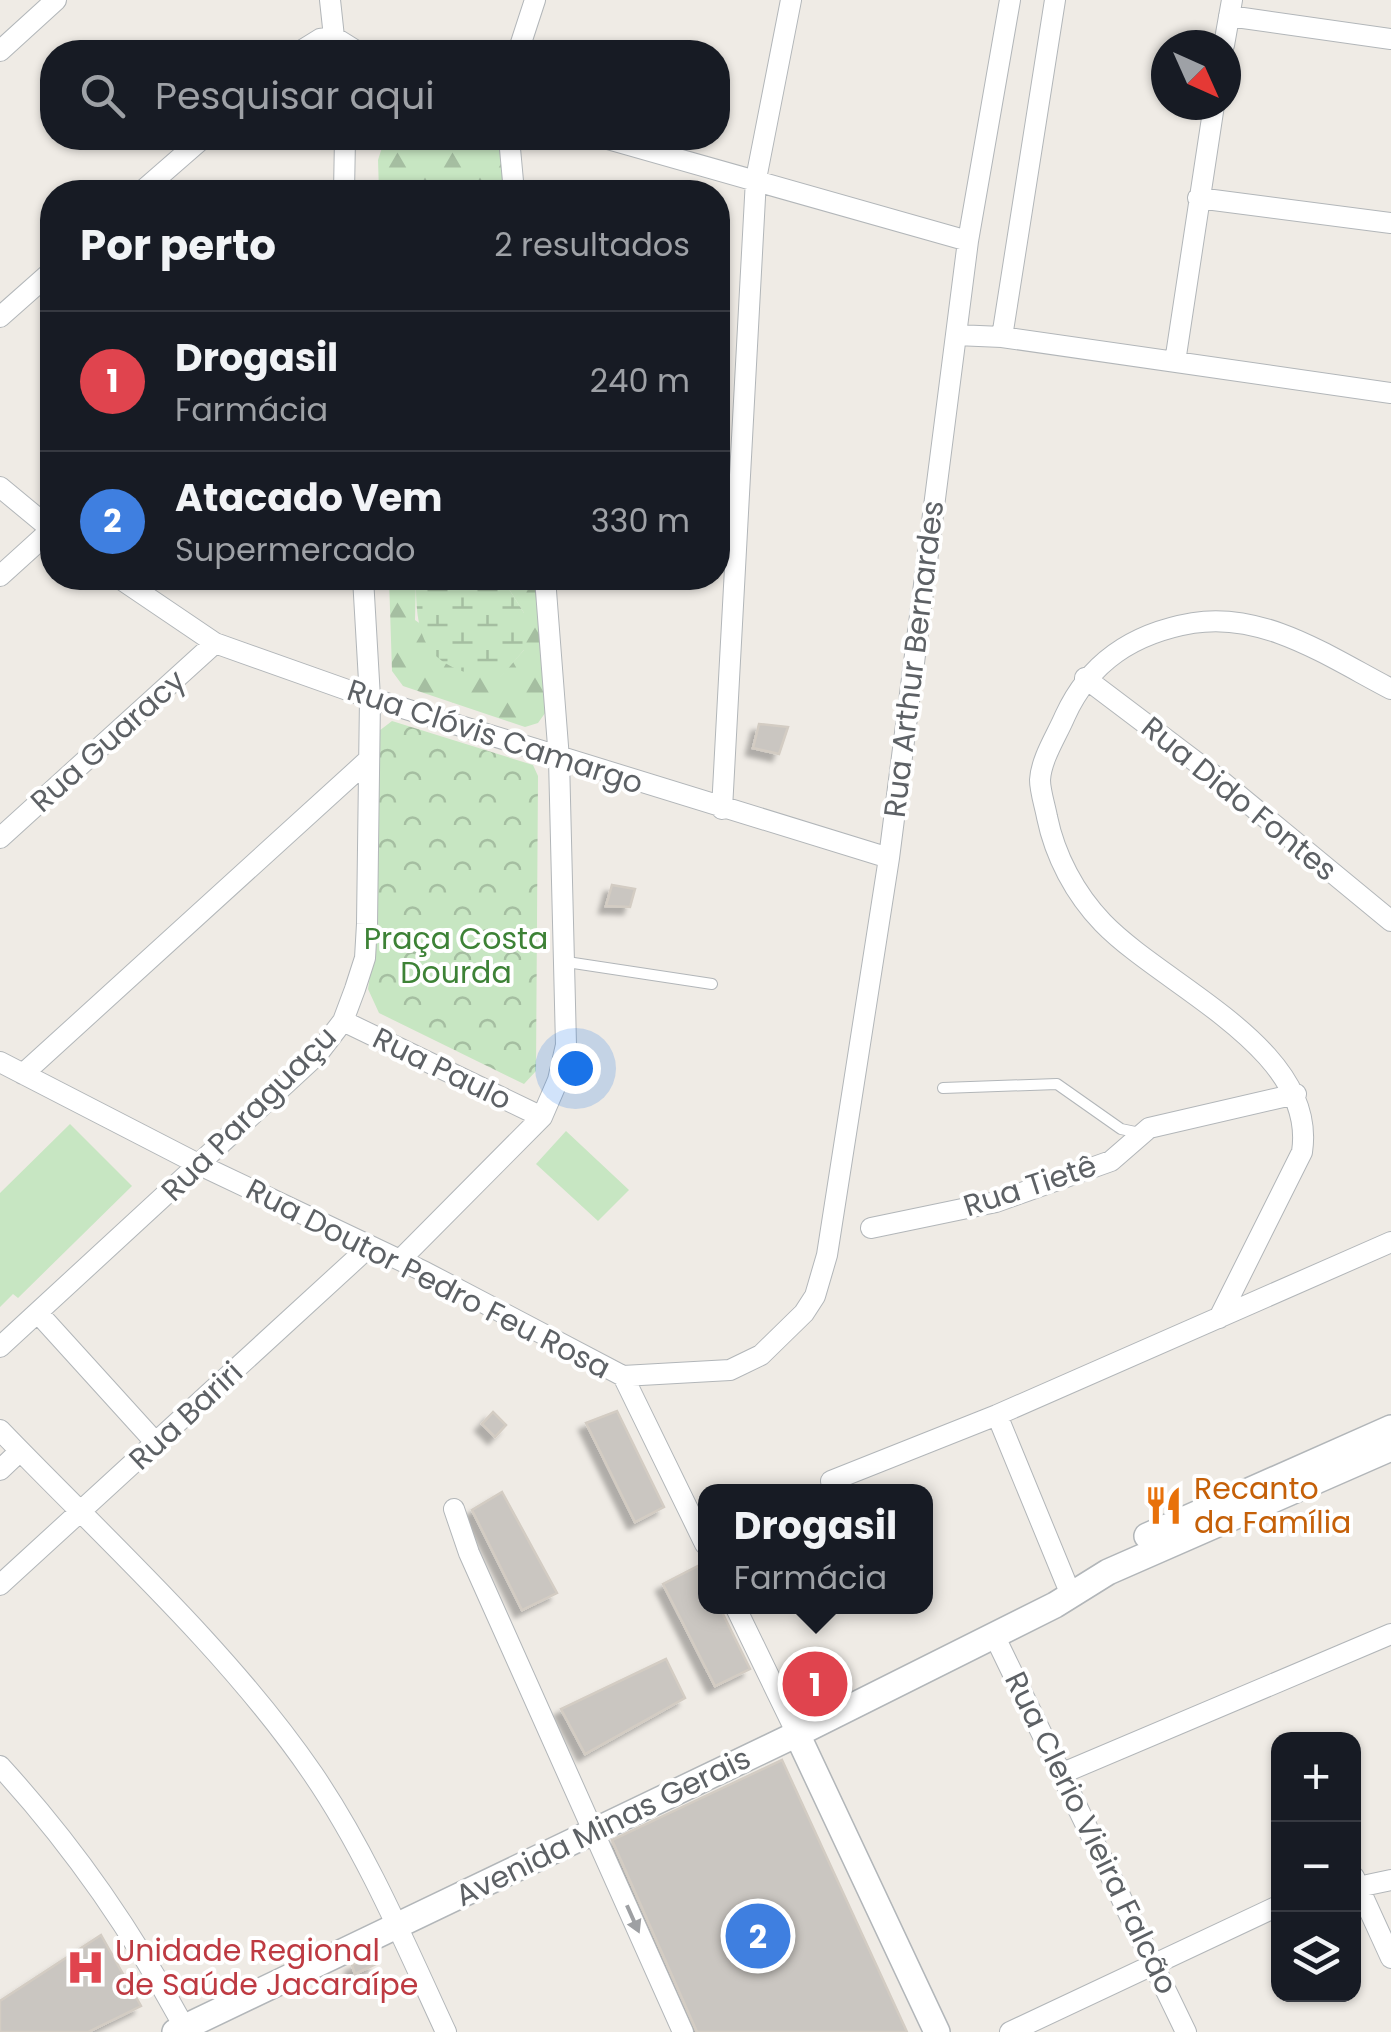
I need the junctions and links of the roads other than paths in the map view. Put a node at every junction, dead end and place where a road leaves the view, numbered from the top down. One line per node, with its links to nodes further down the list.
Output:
1 (56, 0): 13 (street)
2 (330, 0): 8 (street)
3 (535, 0): 12 (street)
4 (791, 0): 19 (street)
5 (1010, 0): 25 (street, Rua Arthur Bernardes)
6 (1055, 0): 29 (street)
7 (1230, 8): 9 (street)
8 (334, 36): 10 (street); 11 (street)
9 (1391, 39)
10 (318, 40)
11 (340, 40)
12 (522, 40)
13 (0, 51)
14 (1211, 120): 23 (street)
15 (189, 150): 20 (street)
16 (345, 150): 21 (street)
17 (510, 150): 22 (street)
18 (648, 150): 19 (street)
19 (756, 179): 25 (street); 45 (street)
20 (155, 180)
21 (344, 180)
22 (513, 180)
23 (1198, 198): 24 (street); 30 (street)
24 (1391, 223)
25 (968, 241): 28 (street, Rua Arthur Bernardes)
26 (40, 281): 27 (street)
27 (0, 317)
28 (956, 335): 29 (street); 47 (street, Rua Arthur Bernardes)
29 (1002, 337): 30 (street)
30 (1176, 362): 31 (street)
31 (1391, 393)
32 (0, 487): 33 (street)
33 (40, 520)
34 (40, 541): 35 (street)
35 (0, 576)
36 (137, 590): 39 (street, Rua Clóvis Camargo)
37 (363, 590): 42 (street, Rua Paraguaçu)
38 (545, 590): 43 (street)
39 (215, 643): 42 (street, Rua Clóvis Camargo); 46 (street, Rua Guaracy)
40 (1085, 678): 41 (street); 48 (street, Rua Dido Fontes); 55 (street)
41 (1391, 689)
42 (370, 698): 43 (street, Rua Clóvis Camargo); 44 (street, Rua Paraguaçu)
43 (559, 758): 45 (street, Rua Clóvis Camargo); 49 (street)
44 (366, 762): 51 (street, Rua Paraguaçu); 53 (street)
45 (722, 809): 47 (street, Rua Clóvis Camargo)
46 (0, 838)
47 (889, 858): 64 (street, Rua Arthur Bernardes)
48 (1391, 921)
49 (568, 962): 50 (lane); 56 (street)
50 (712, 984)
51 (343, 1021): 56 (street, Rua Paulo); 58 (street, Rua Paraguaçu)
52 (0, 1062): 53 (street, Rua Doutor Pedro Feu Rosa)
53 (23, 1074): 58 (street, Rua Doutor Pedro Feu Rosa)
54 (943, 1088): 57 (lane)
55 (1296, 1094): 57 (street, Rua Tietê); 65 (street)
56 (542, 1116): 62 (street)
57 (1142, 1134): 59 (street, Rua Tietê)
58 (202, 1166): 61 (street, Rua Doutor Pedro Feu Rosa); 63 (street, Rua Paraguaçu)
59 (871, 1228)
60 (1391, 1242): 65 (street)
61 (370, 1246): 62 (street, Rua Doutor Pedro Feu Rosa); 71 (street, Rua Bariri)
62 (400, 1260): 67 (street, Rua Doutor Pedro Feu Rosa)
63 (38, 1312): 66 (street, Rua Paraguaçu); 71 (street)
64 (804, 1313): 67 (street, Rua Doutor Pedro Feu Rosa)
65 (1218, 1318): 68 (street)
66 (0, 1346)
67 (623, 1376): 78 (street)
68 (997, 1415): 75 (street); 80 (street)
69 (1391, 1428): 80 (street)
70 (0, 1430): 73 (street)
71 (156, 1444): 77 (street, Rua Bariri)
72 (1391, 1448): 80 (street)
73 (20, 1452): 74 (street); 77 (street)
74 (0, 1470)
75 (830, 1481)
76 (454, 1509): 87 (street)
77 (82, 1513): 79 (street, Rua Bariri); 92 (street)
78 (698, 1530)
79 (0, 1585)
80 (1068, 1588): 83 (street, Avenida Minas Gerais)
81 (739, 1614): 84 (street)
82 (1391, 1634): 86 (street)
83 (994, 1636): 84 (street, Avenida Minas Gerais); 86 (street, Rua Clerio Vieira Falcão)
84 (797, 1734): 87 (street, Avenida Minas Gerais); 98 (street)
85 (0, 1766): 95 (street)
86 (1062, 1773): 94 (street, Rua Clerio Vieira Falcão)
87 (593, 1830): 92 (street, Avenida Minas Gerais); 97 (street, one-way to 97)
88 (1391, 1880): 89 (street)
89 (1361, 1882)
90 (1361, 1893): 93 (street)
91 (1271, 1909): 94 (street)
92 (397, 1926): 95 (street, Avenida Minas Gerais); 96 (street)
93 (1391, 1958)
94 (1156, 1966): 99 (street); 100 (street, Rua Clerio Vieira Falcão)
95 (182, 2030)
96 (446, 2032)
97 (682, 2032)
98 (937, 2032)
99 (1010, 2032)
100 (1186, 2032)

